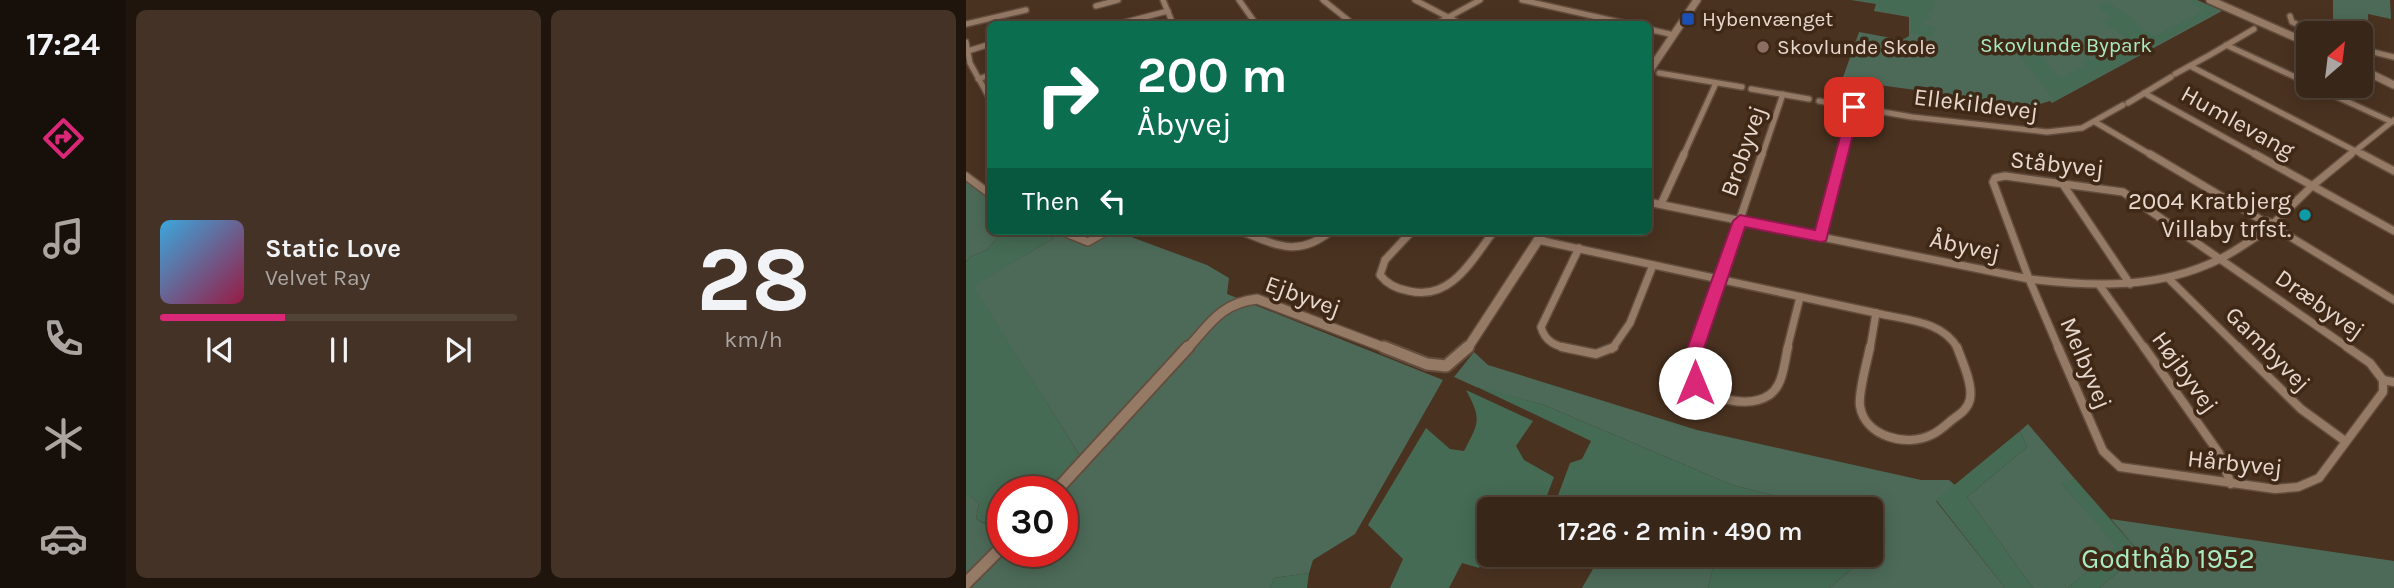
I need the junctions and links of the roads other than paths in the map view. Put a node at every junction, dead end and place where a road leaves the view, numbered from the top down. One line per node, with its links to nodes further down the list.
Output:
1 (1118, 0): 11 (street)
2 (1163, 0): 13 (street)
3 (1239, 0): 18 (street)
4 (1323, 0): 19 (street)
5 (1415, 0): 15 (street)
6 (1480, 0): 15 (street)
7 (1522, 0): 22 (street)
8 (1695, 0): 27 (street)
9 (2210, 0): 28 (street)
10 (2216, 0): 29 (street)
11 (1096, 6)
12 (1026, 10): 23 (street)
13 (1168, 11): 16 (street); 17 (street)
14 (2290, 16): 24 (street)
15 (1446, 19): 20 (street); 21 (street)
16 (1130, 21)
17 (1172, 21)
18 (1254, 21)
19 (1349, 21)
20 (1442, 21)
21 (1452, 21)
22 (1615, 21)
23 (966, 24)
24 (2296, 24)
25 (2254, 29): 32 (street, Humlevang)
26 (1652, 30): 27 (street)
27 (1674, 35): 37 (street)
28 (2296, 37)
29 (2296, 37)
30 (966, 42): 33 (street)
31 (987, 45): 33 (street)
32 (2227, 45): 36 (street, Humlevang); 42 (street)
33 (968, 51): 44 (street)
34 (2373, 52): 35 (street)
35 (2394, 57)
36 (2190, 66): 49 (street, Humlevang); 59 (street)
37 (1652, 68)
38 (2373, 68): 43 (street)
39 (1660, 74): 45 (street)
40 (2373, 75): 46 (street)
41 (987, 76): 44 (street)
42 (2296, 77)
43 (2394, 78)
44 (978, 79): 50 (street)
45 (1716, 83): 47 (street); 67 (street)
46 (2394, 85)
47 (1742, 88)
48 (1751, 89): 51 (street, Brobyvej)
49 (2144, 93): 55 (street, Humlevang); 64 (street, Humlevang)
50 (987, 94)
51 (1783, 94): 53 (street, Brobyvej); 68 (street, Brobyvej)
52 (2340, 98): 58 (street)
53 (1809, 99)
54 (1819, 101): 56 (street, Ellekildevej)
55 (2125, 104): 57 (street, Ellekildevej)
56 (1854, 107): 57 (street, Ellekildevej); 81 (street)
57 (2095, 122): 69 (street)
58 (2393, 122): 59 (street)
59 (2356, 151): 60 (street); 64 (street)
60 (2394, 171)
61 (966, 176): 65 (street)
62 (1995, 178): 63 (street, Ståbyvej); 87 (street, Melbyvej)
63 (2062, 183): 83 (street, Ståbyvej); 88 (street)
64 (2312, 186): 70 (street); 73 (street, Humlevang)
65 (987, 192)
66 (1652, 203): 67 (street, Åbyvej)
67 (1661, 205): 68 (street, Åbyvej)
68 (1740, 221): 81 (street, Åbyvej); 86 (street, Brobyvej)
69 (2263, 221): 70 (street); 71 (street)
70 (2274, 223): 72 (street)
71 (2266, 230): 72 (street); 83 (street, Åbyvej)
72 (2279, 230): 91 (street)
73 (2394, 231)
74 (1070, 235): 75 (street)
75 (1100, 235)
76 (1253, 235): 77 (street)
77 (1326, 235)
78 (1408, 235): 79 (street)
79 (1491, 235)
80 (1541, 235): 82 (street); 97 (street, Ejbyvej)
81 (1821, 237): 87 (street, Åbyvej)
82 (1579, 248): 84 (street); 84 (street)
83 (2222, 258): 85 (street, Åbyvej); 93 (street, Dræbyvej)
84 (1653, 265): 86 (street)
85 (2168, 278): 88 (street, Åbyvej); 95 (street, Gambyvej)
86 (1720, 279): 90 (street); 90 (street, Brobyvej)
87 (2029, 279): 89 (street, Åbyvej); 96 (street, Melbyvej)
88 (2130, 284): 89 (street, Åbyvej)
89 (2100, 286): 98 (street, Højbyvej)
90 (1800, 297): 92 (street)
91 (2394, 300)
92 (1876, 313): 92 (street)
93 (2383, 380): 94 (street); 95 (street, Hårbyvej)
94 (2394, 382)
95 (2345, 441): 98 (street, Hårbyvej)
96 (2112, 460): 98 (street, Hårbyvej)
97 (1070, 476)
98 (2231, 484)
99 (987, 562): 100 (street)
100 (966, 583)

